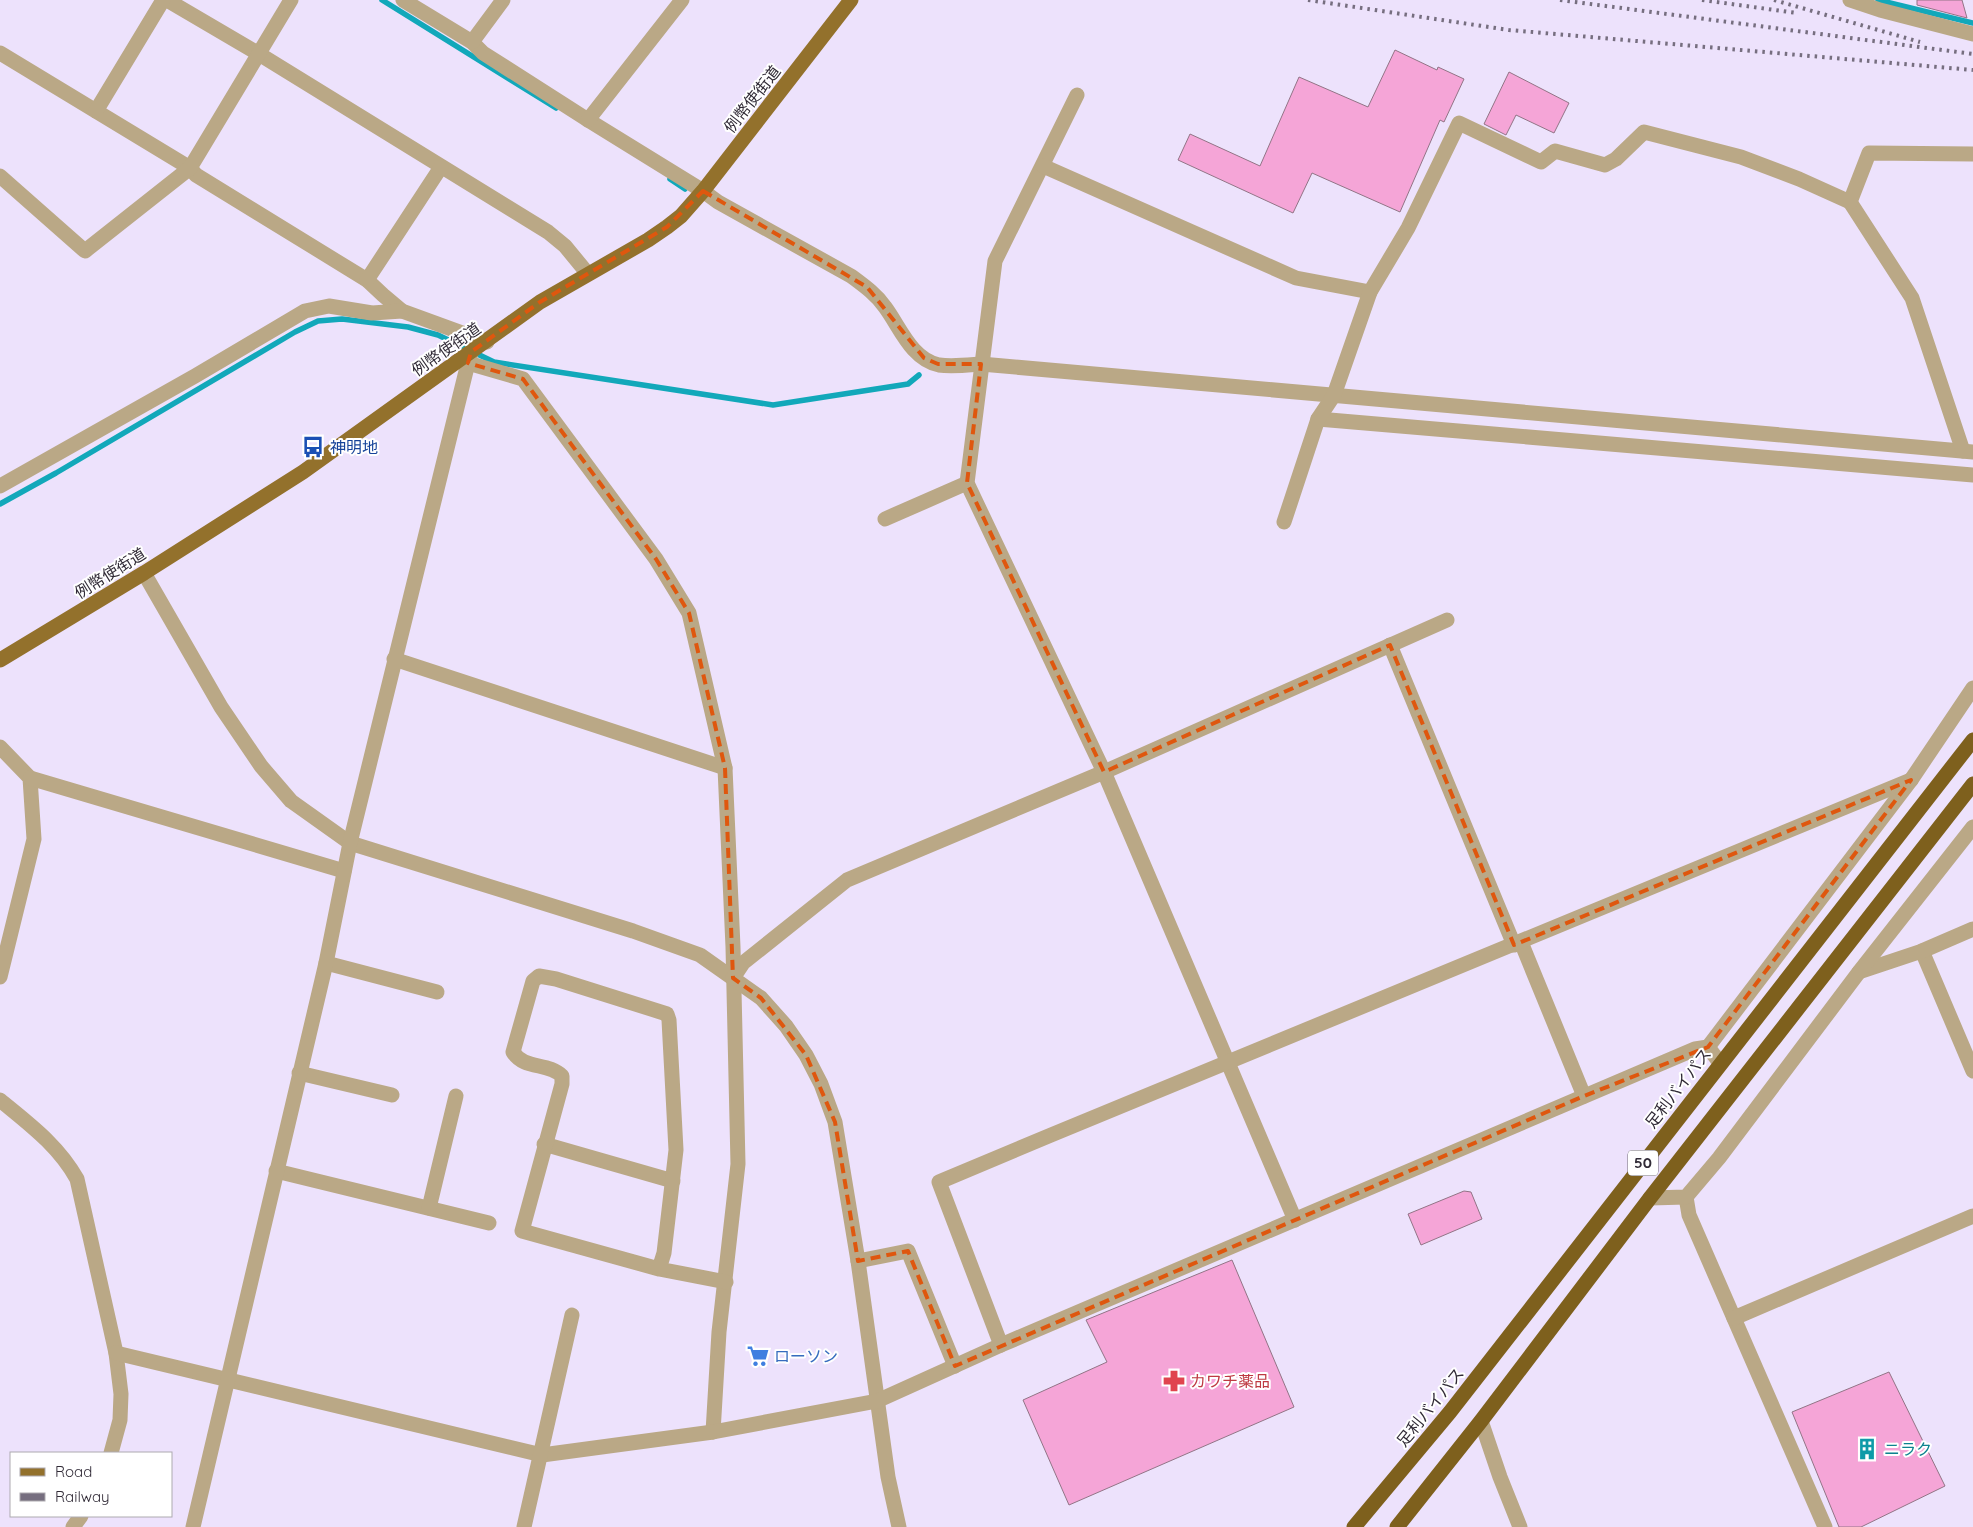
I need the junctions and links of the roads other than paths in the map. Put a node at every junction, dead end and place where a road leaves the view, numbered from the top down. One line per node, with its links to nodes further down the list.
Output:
1 (163, 0): 14 (street)
2 (167, 0): 12 (street)
3 (291, 0): 12 (street)
4 (403, 0): 10 (street)
5 (503, 0): 10 (street)
6 (682, 0): 15 (street)
7 (851, 0): 21 (main road, 例幣使街道)
8 (1850, 0): 9 (street)
9 (1973, 34)
10 (472, 42): 15 (street)
11 (0, 53): 14 (street)
12 (259, 54): 18 (street); 19 (street)
13 (1077, 95): 17 (street)
14 (96, 111): 19 (street)
15 (588, 120): 21 (street)
16 (1973, 154): 22 (street)
17 (1043, 166): 25 (street); 29 (street)
18 (441, 167): 23 (street); 24 (street)
19 (190, 168): 20 (street); 24 (street)
20 (0, 176)
21 (703, 191): 23 (main road, 例幣使街道); 29 (street)
22 (1850, 202): 25 (street); 32 (street)
23 (588, 274): 27 (main road, 例幣使街道)
24 (367, 280): 26 (street)
25 (1370, 292): 30 (street)
26 (402, 311): 27 (street); 35 (street)
27 (485, 343): 28 (main road, 例幣使街道)
28 (470, 358): 38 (main road, 例幣使街道); 41 (street); 46 (street)
29 (981, 364): 30 (street); 34 (street)
30 (1334, 395): 31 (street); 32 (street)
31 (1318, 419): 33 (street); 37 (street)
32 (1968, 452)
33 (1973, 475)
34 (967, 483): 36 (street); 47 (street)
35 (0, 486)
36 (885, 519)
37 (1284, 522)
38 (144, 573): 42 (main road, 例幣使街道); 52 (street)
39 (1447, 620): 40 (street)
40 (1390, 644): 47 (street); 55 (street)
41 (394, 659): 46 (street); 52 (street)
42 (0, 660)
43 (1973, 688): 49 (street)
44 (1973, 740): 64 (highway, 足利バイパス / 50)
45 (0, 747): 48 (street)
46 (725, 768): 60 (street)
47 (1104, 772): 60 (street); 63 (street)
48 (30, 778): 53 (street); 59 (street)
49 (1911, 780): 55 (street); 62 (street)
50 (1973, 784): 75 (highway, 50)
51 (1973, 827): 58 (street)
52 (350, 843): 53 (street); 60 (street)
53 (344, 871): 57 (street)
54 (1973, 929): 56 (street)
55 (1518, 943): 63 (street); 69 (street)
56 (1922, 951): 58 (street); 65 (street)
57 (326, 963): 61 (street); 66 (street)
58 (1859, 972): 74 (street)
59 (0, 977)
60 (733, 978): 80 (street); 82 (street)
61 (437, 992)
62 (1708, 1048): 64 (street); 69 (street)
63 (1227, 1061): 78 (street); 85 (street)
64 (1720, 1063): 97 (highway, 足利バイパス / 50)
65 (1973, 1071)
66 (299, 1073): 67 (street); 72 (street)
67 (392, 1095)
68 (456, 1096): 76 (street)
69 (1584, 1096): 78 (street)
70 (0, 1100): 86 (street)
71 (544, 1144): 73 (street); 73 (street); 81 (street)
72 (276, 1171): 76 (street); 88 (street)
73 (673, 1181): 81 (street)
74 (1686, 1197): 75 (street); 84 (street)
75 (1650, 1198): 90 (highway, 50)
76 (429, 1208): 79 (street)
77 (1973, 1216): 84 (street)
78 (1295, 1220): 85 (street)
79 (489, 1223)
80 (858, 1261): 87 (street); 89 (street)
81 (659, 1269): 82 (street)
82 (726, 1282): 91 (street)
83 (572, 1314): 93 (street)
84 (1734, 1318): 100 (street)
85 (1001, 1345): 87 (street)
86 (116, 1353): 88 (street); 92 (street)
87 (955, 1366): 89 (street)
88 (226, 1380): 93 (street); 95 (street)
89 (877, 1401): 91 (street); 94 (street)
90 (1481, 1421): 98 (highway, 50); 99 (street)
91 (713, 1432): 93 (street)
92 (111, 1452)
93 (542, 1455): 96 (street)
94 (895, 1525)
95 (193, 1527)
96 (524, 1527)
97 (1354, 1527)
98 (1397, 1527)
99 (1520, 1527)
100 (1825, 1527)

